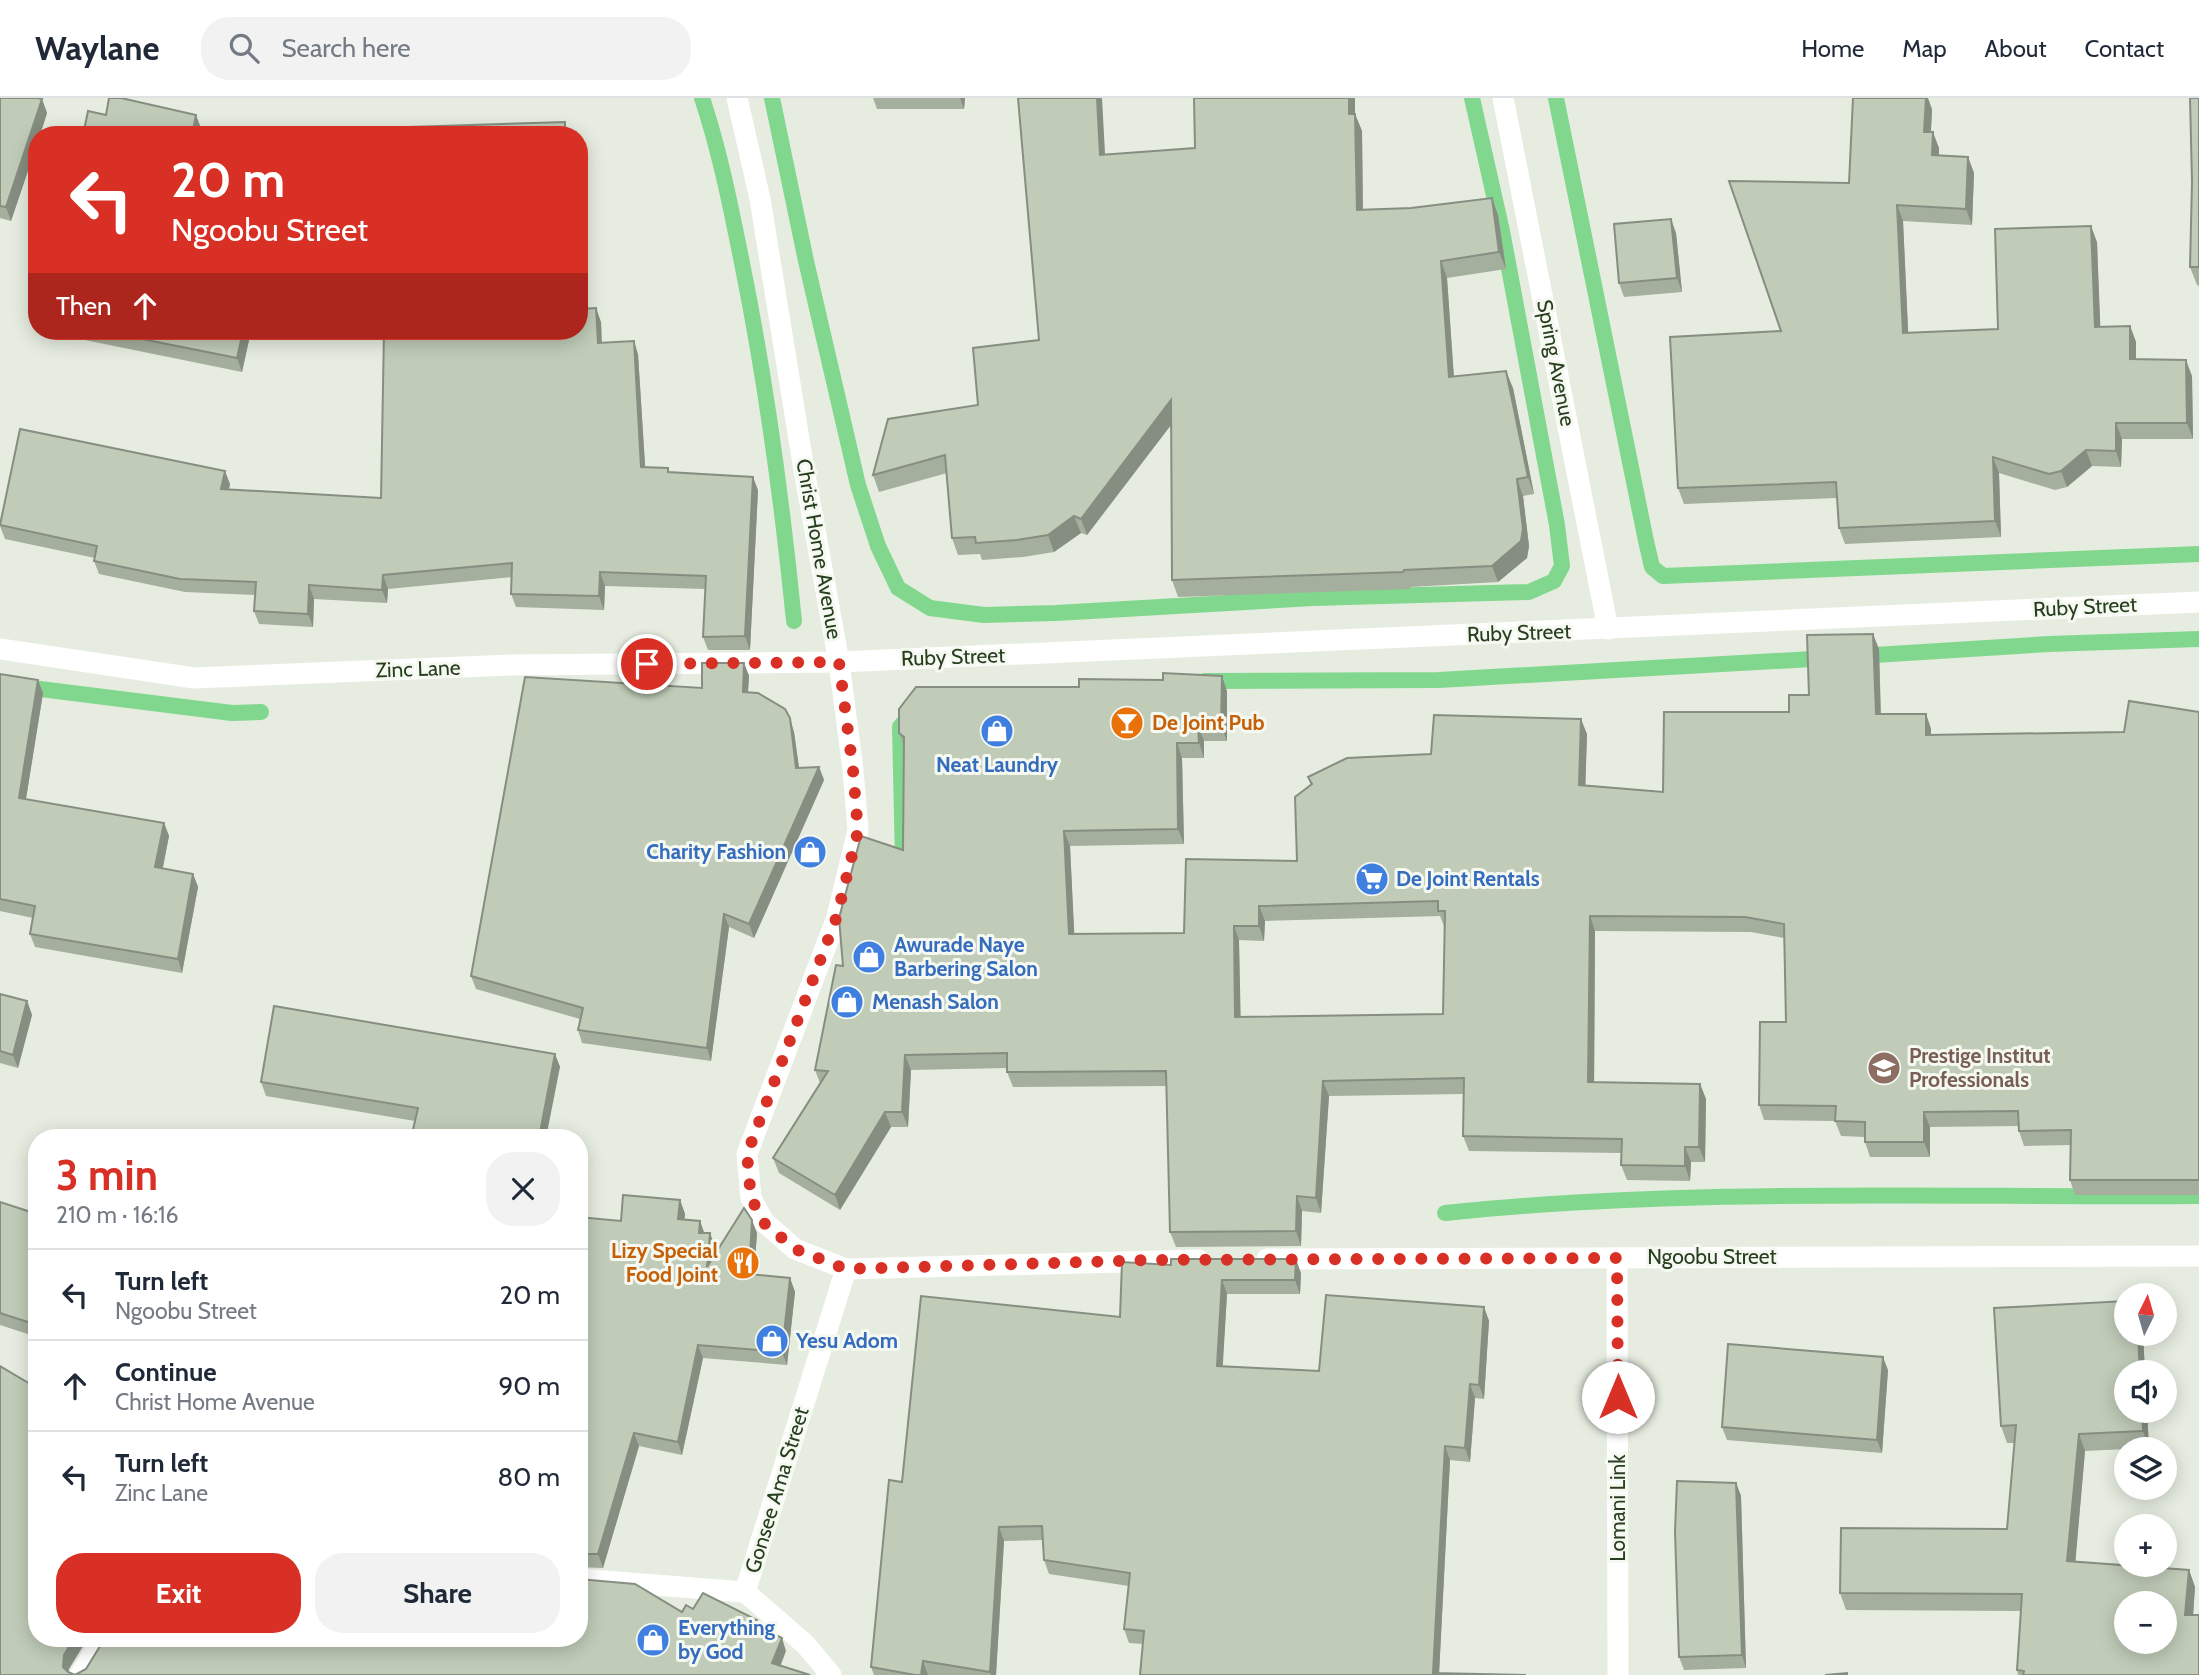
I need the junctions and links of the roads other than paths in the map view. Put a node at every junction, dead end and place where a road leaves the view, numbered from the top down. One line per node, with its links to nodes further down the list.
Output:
1 (737, 98): 6 (street, Christ Home Avenue)
2 (1503, 98): 4 (street, Spring Avenue)
3 (2199, 602): 4 (street, Ruby Street)
4 (1608, 629): 6 (street, Ruby Street)
5 (0, 649): 6 (street, Zinc Lane)
6 (839, 662): 11 (street, Christ Home Avenue)
7 (2199, 1256): 8 (street, Ngoobu Street)
8 (1617, 1258): 9 (street, Ngoobu Street); 17 (street, Lomani Link)
9 (1247, 1259)
10 (1220, 1260): 11 (street)
11 (846, 1269): 13 (street, Gonsee Ama Street)
12 (588, 1580): 13 (street, Gonsee Ama Street)
13 (745, 1592): 16 (street)
14 (97, 1647): 15 (street)
15 (80, 1675)
16 (831, 1675)
17 (1618, 1675)

